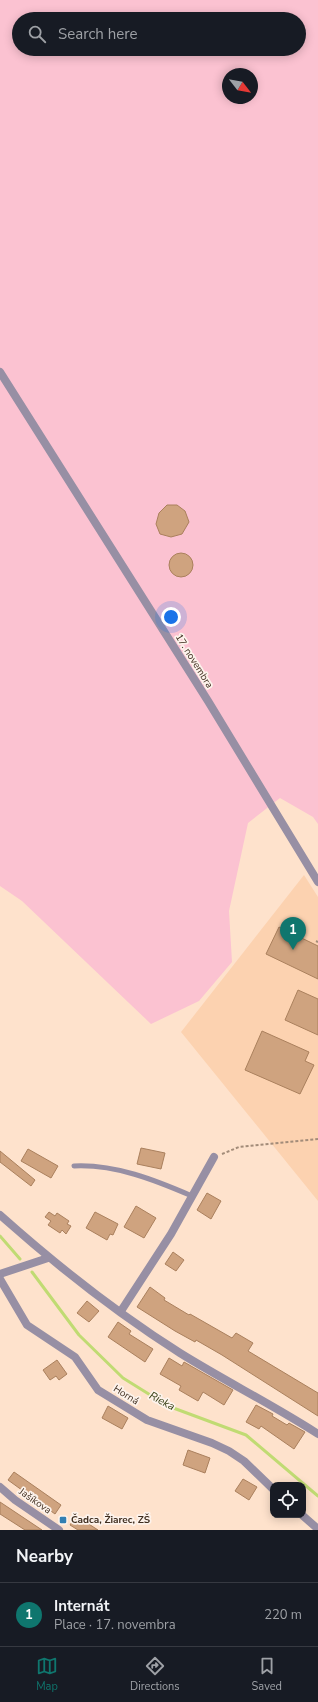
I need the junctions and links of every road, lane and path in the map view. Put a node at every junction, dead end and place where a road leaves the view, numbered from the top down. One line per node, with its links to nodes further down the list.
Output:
1 (0, 372): 2 (street, 17. novembra)
2 (318, 882)
3 (318, 1139): 4 (path)
4 (214, 1157): 6 (street)
5 (74, 1166): 6 (lane)
6 (192, 1196): 11 (street)
7 (0, 1215): 8 (street)
8 (48, 1258): 9 (street); 11 (street)
9 (0, 1274)
10 (0, 1279): 13 (street, Horná)
11 (121, 1311): 12 (street)
12 (318, 1434)
13 (270, 1486)
14 (0, 1487): 17 (street, Jašíkova)
15 (305, 1518): 16 (street)
16 (318, 1529)
17 (59, 1530)

